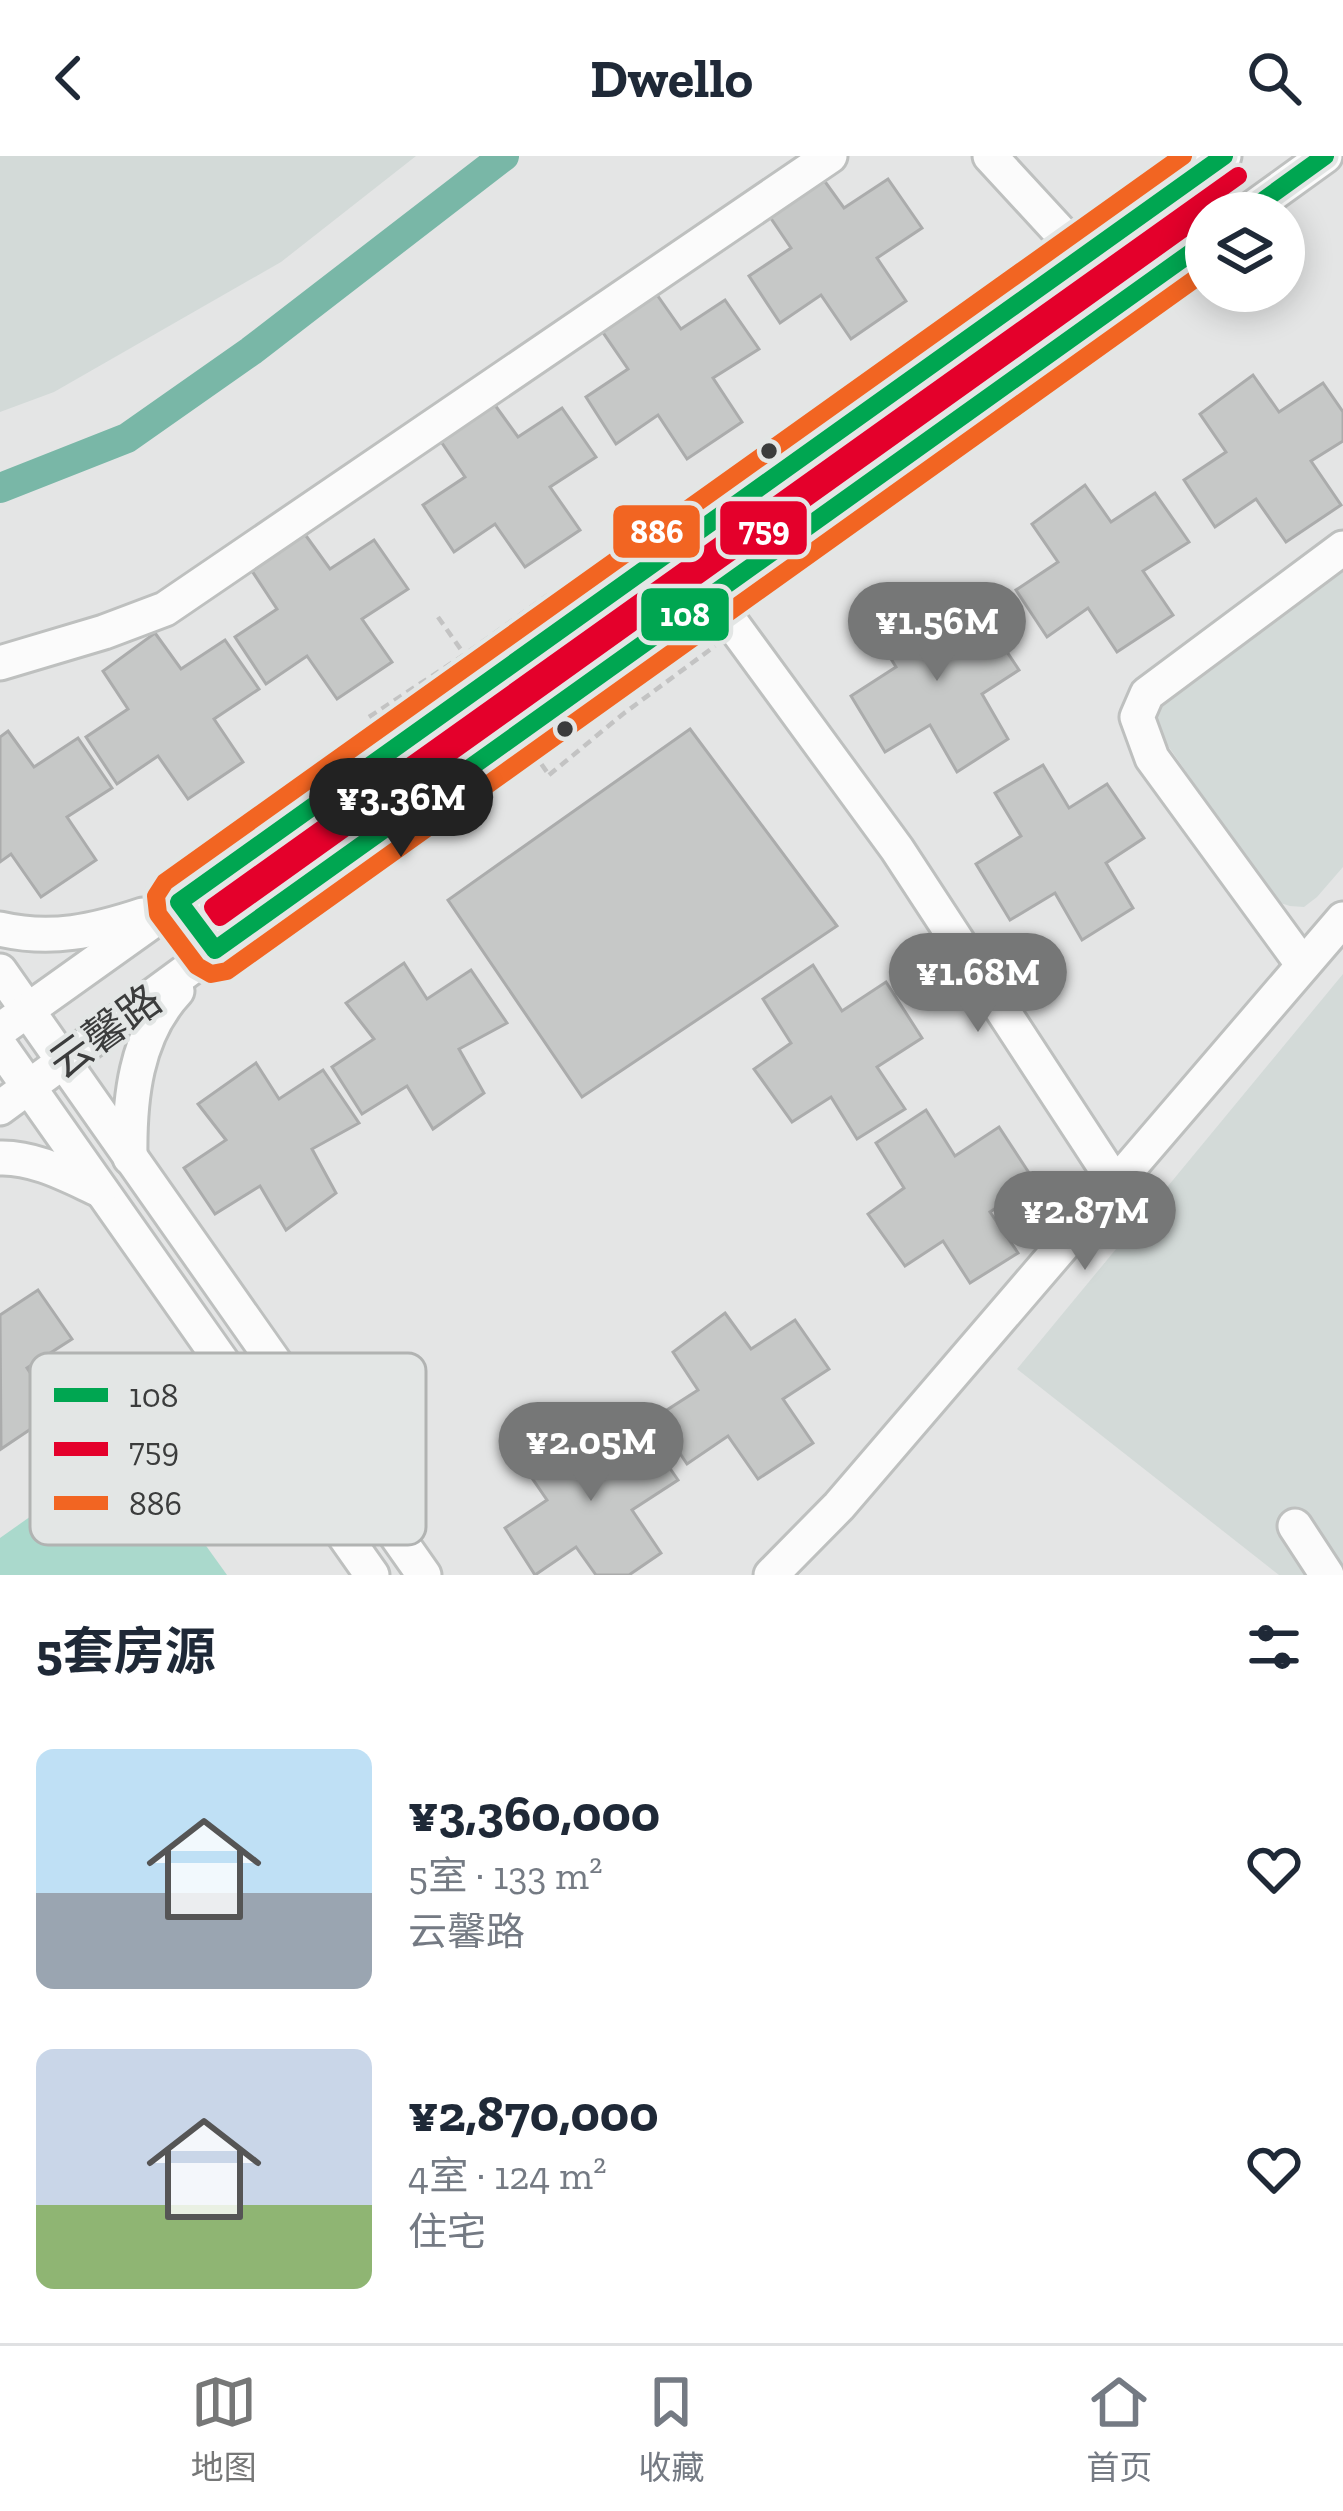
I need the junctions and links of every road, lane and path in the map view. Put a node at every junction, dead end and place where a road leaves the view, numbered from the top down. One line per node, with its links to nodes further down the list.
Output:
1 (830, 156): 14 (street)
2 (990, 156): 6 (street)
3 (1224, 156): 6 (street, 云馨路)
4 (1325, 156): 5 (street)
5 (1275, 192)
6 (1083, 257): 16 (street, 云馨路)
7 (1185, 257): 10 (street, 云馨路)
8 (1343, 548): 20 (street)
9 (548, 595): 13 (path)
10 (712, 596): 12 (street); 19 (street, 云馨路)
11 (438, 617): 13 (path, bridge)
12 (736, 630): 13 (path, bridge); 30 (street)
13 (464, 655): 15 (path)
14 (0, 663)
15 (369, 717)
16 (179, 902): 18 (street); 19 (street); 22 (street, 云馨路)
17 (1343, 919): 20 (street)
18 (0, 929)
19 (215, 950): 25 (street, 云馨路); 29 (street)
20 (1303, 965): 30 (street)
21 (0, 970): 22 (street)
22 (28, 1010): 23 (street, 云馨路); 25 (street)
23 (0, 1030)
24 (0, 1046): 26 (street)
25 (64, 1063): 26 (street, 云馨路); 29 (street)
26 (28, 1088): 27 (street, 云馨路); 31 (street)
27 (0, 1108)
28 (0, 1158): 31 (street)
29 (130, 1158): 32 (street)
30 (1116, 1184): 41 (street)
31 (100, 1190): 33 (street)
32 (158, 1198): 33 (street); 35 (street)
33 (122, 1222): 34 (street)
34 (215, 1353)
35 (267, 1353)
36 (1295, 1526): 42 (street)
37 (351, 1545): 39 (street)
38 (403, 1545): 40 (street)
39 (372, 1575)
40 (424, 1575)
41 (770, 1575)
42 (1327, 1575)

